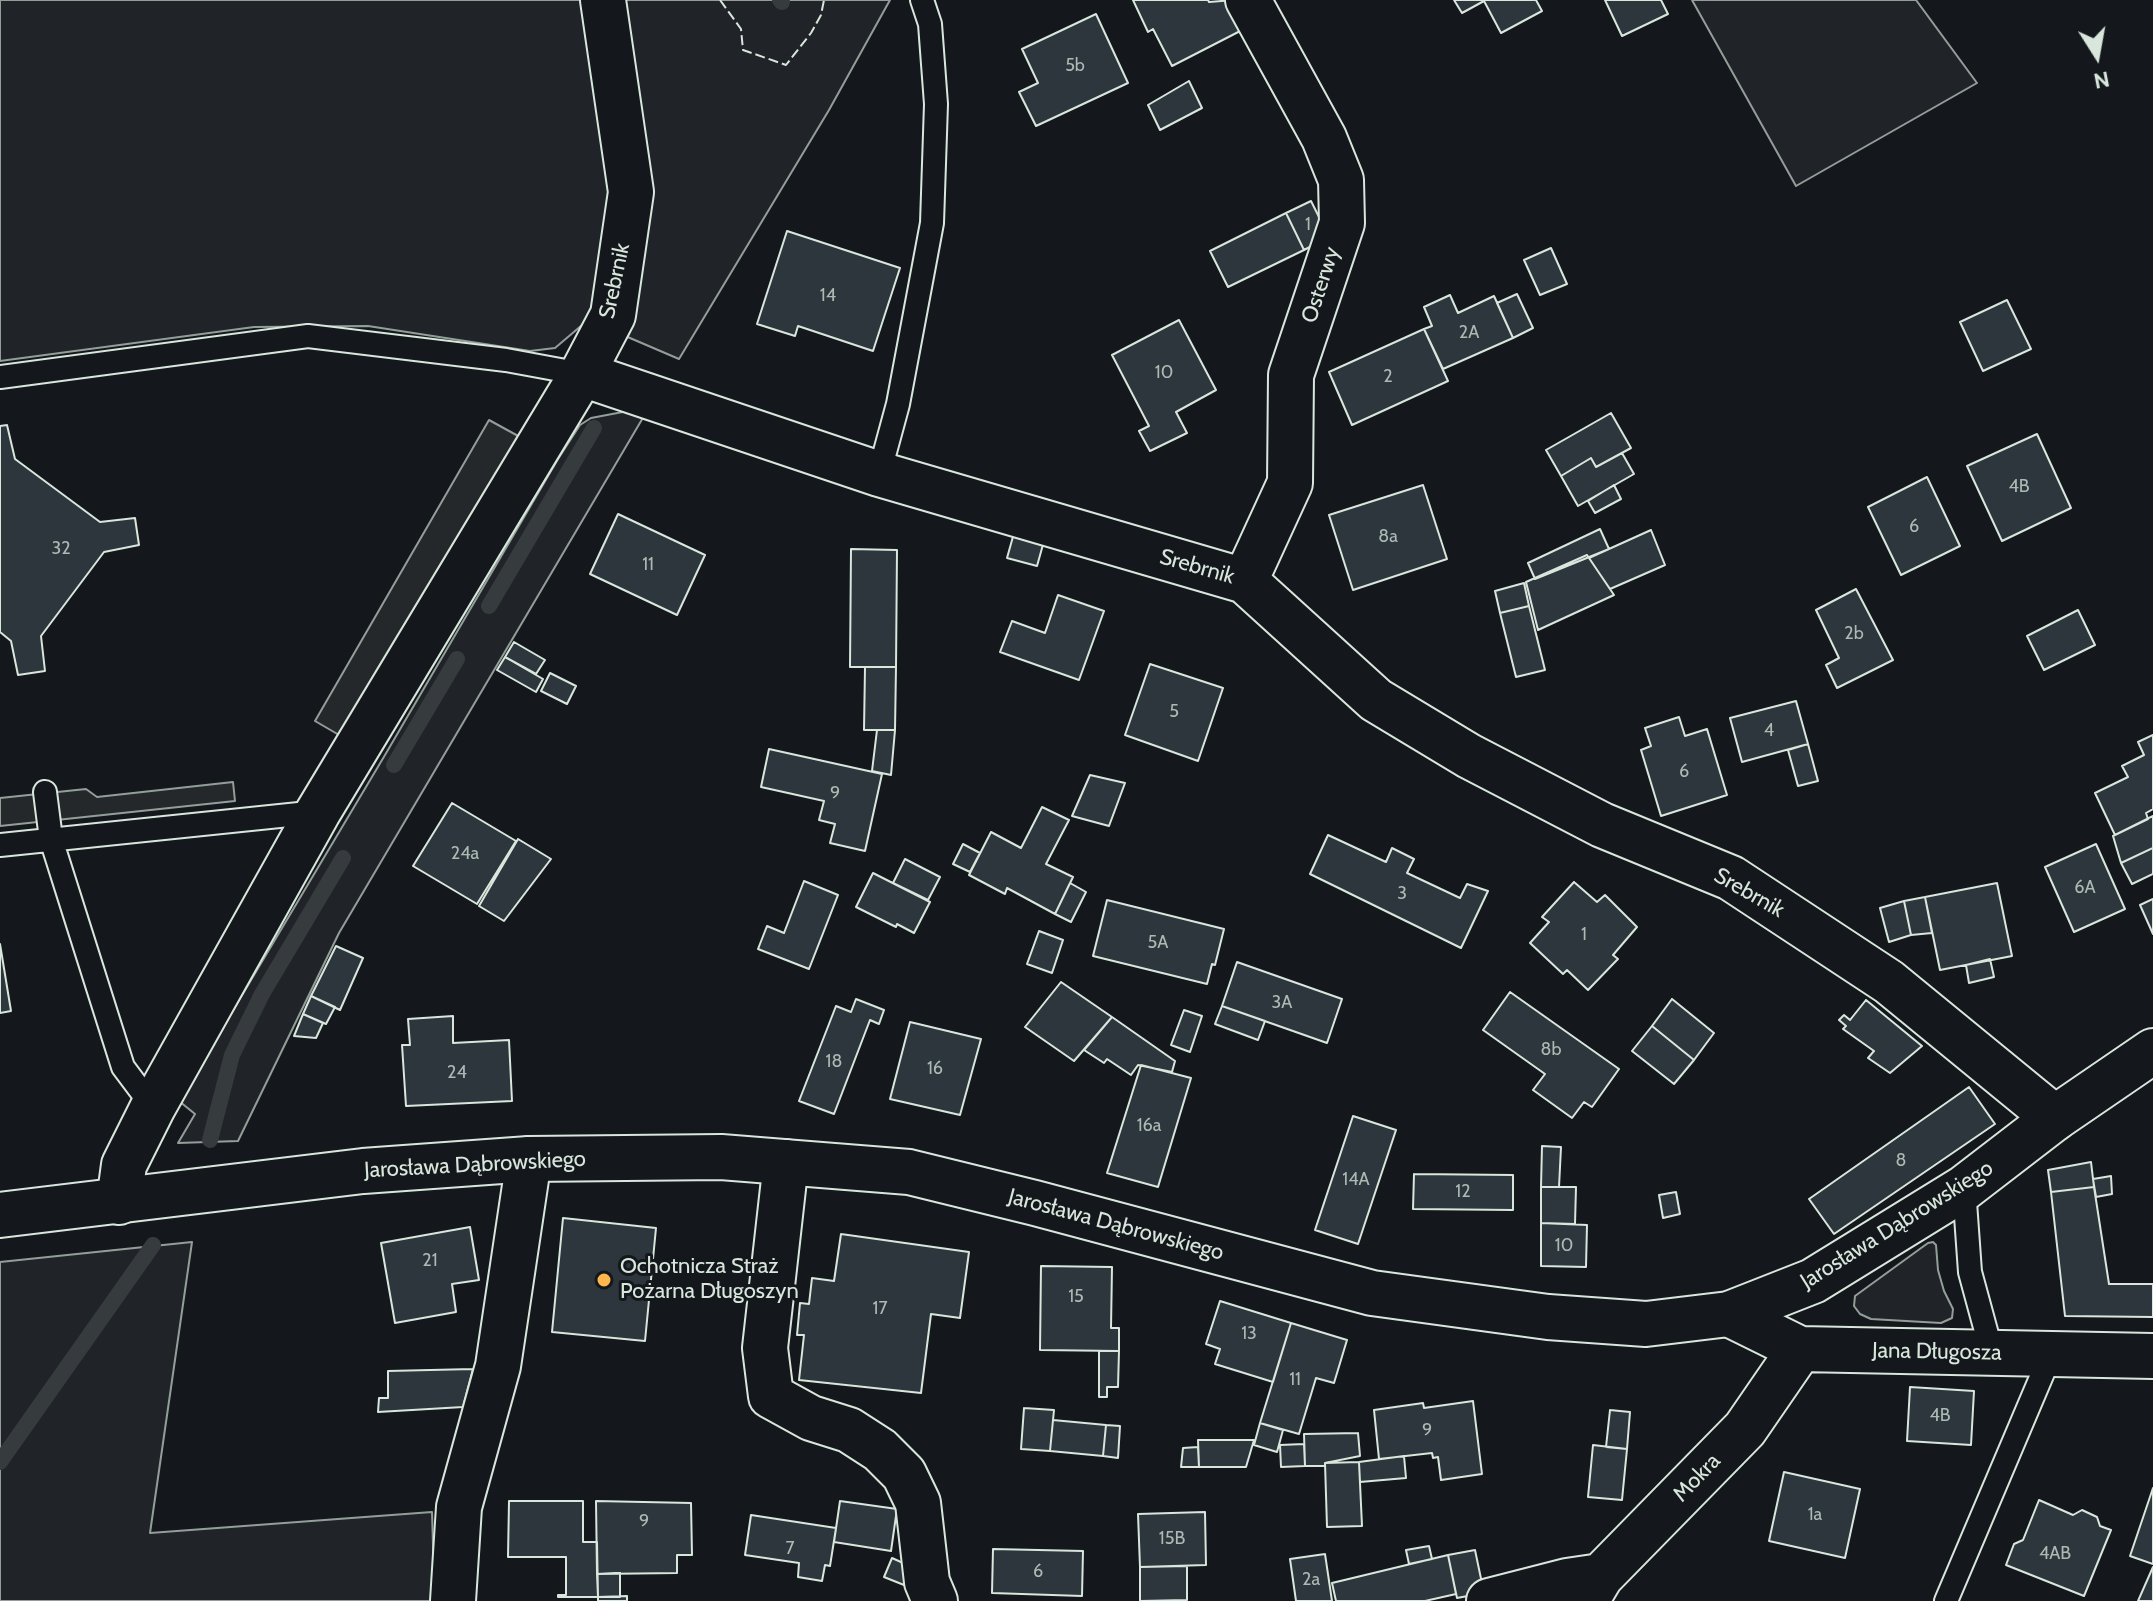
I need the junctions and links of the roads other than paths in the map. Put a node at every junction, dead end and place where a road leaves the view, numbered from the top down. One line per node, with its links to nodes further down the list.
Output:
1 (603, 0): 4 (street, Srebrnik)
2 (922, 0): 6 (lane)
3 (1248, 0): 7 (street, Osterwy)
4 (582, 374): 5 (lane); 6 (street, Srebrnik); 9 (street)
5 (0, 377)
6 (879, 474): 7 (street, Srebrnik)
7 (1245, 581): 14 (street, Srebrnik)
8 (45, 792): 10 (lane)
9 (318, 812): 10 (lane); 13 (street)
10 (51, 839): 11 (lane); 13 (lane)
11 (0, 845)
12 (2153, 1051): 14 (street, Jarosława Dąbrowskiego)
13 (153, 1107): 18 (street)
14 (2055, 1118): 17 (street, Jarosława Dąbrowskiego)
15 (529, 1159): 16 (street, Jarosława Dąbrowskiego); 18 (street, Jarosława Dąbrowskiego); 26 (street)
16 (786, 1162): 20 (street, Jarosława Dąbrowskiego); 27 (street)
17 (1964, 1188): 20 (street, Jarosława Dąbrowskiego); 22 (lane)
18 (119, 1202): 19 (street, Jarosława Dąbrowskiego)
19 (0, 1215)
20 (1729, 1314): 21 (street, Jana Długosza)
21 (1800, 1349): 22 (street, Jana Długosza); 25 (street, Mokra)
22 (1992, 1353): 23 (street, Jana Długosza)
23 (2051, 1354): 24 (street, Jana Długosza); 29 (lane)
24 (2153, 1356)
25 (1594, 1588): 28 (street)
26 (453, 1601)
27 (935, 1601)
28 (1489, 1601)
29 (1946, 1601)

